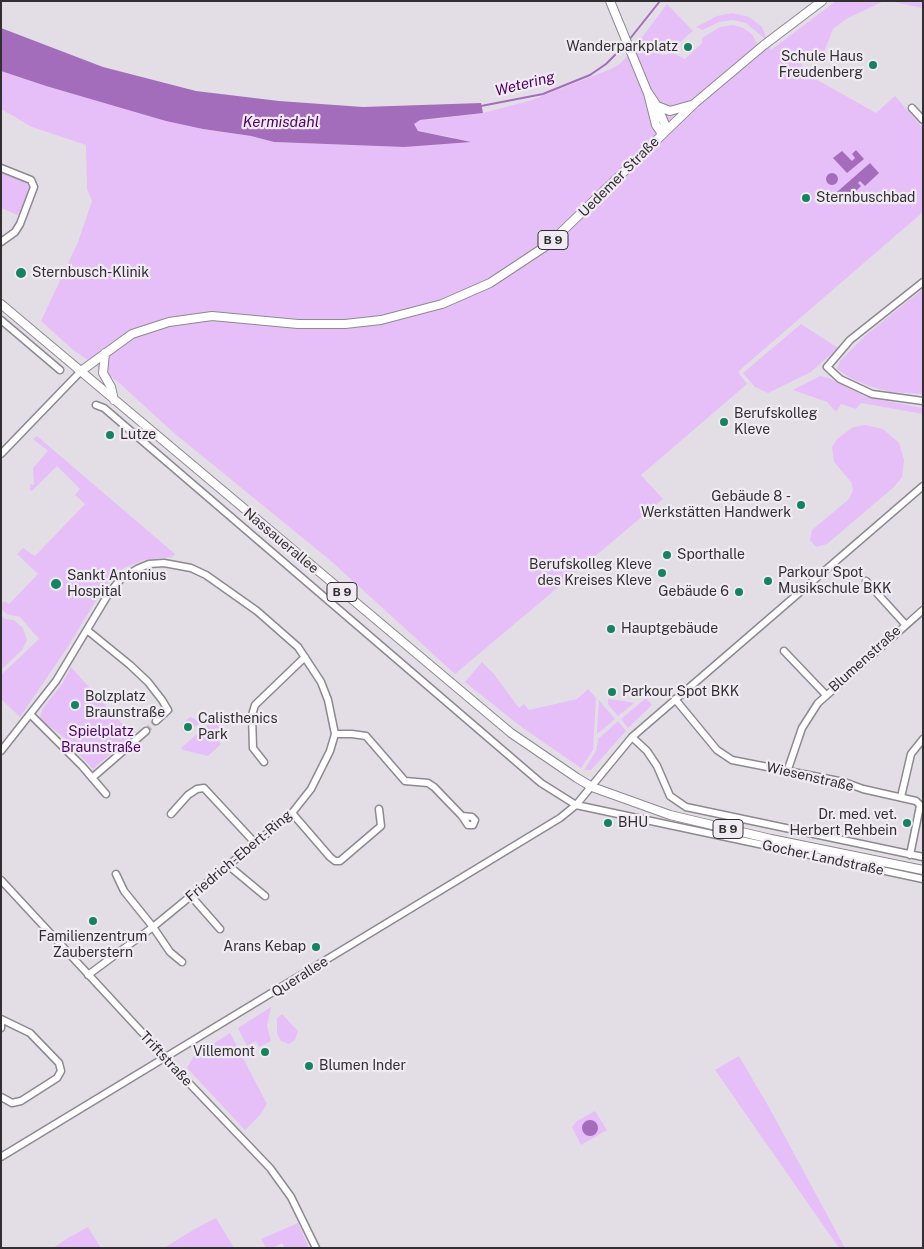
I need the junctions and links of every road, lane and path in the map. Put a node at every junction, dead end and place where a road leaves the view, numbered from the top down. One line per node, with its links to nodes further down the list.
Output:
1 (610, 1): 3 (main road)
2 (822, 1): 4 (main road, Uedemer Straße)
3 (647, 91): 5 (main road); 8 (main road)
4 (695, 103): 5 (main road); 8 (main road, Uedemer Straße)
5 (657, 106): 8 (main road)
6 (912, 108): 7 (street)
7 (923, 120)
8 (665, 131): 14 (main road, Uedemer Straße / B 9)
9 (1, 168): 10 (street)
10 (1, 242)
11 (923, 282): 18 (street)
12 (1, 304): 16 (main road, Nassauerallee)
13 (1, 320): 15 (street)
14 (105, 353): 16 (main road, Uedemer Straße / B 9); 17 (main road)
15 (60, 370)
16 (81, 371): 17 (main road, Nassauerallee / B 9); 20 (street)
17 (114, 400): 40 (main road, Nassauerallee / B 9)
18 (923, 401)
19 (96, 405): 43 (street, Nassauerallee)
20 (1, 454)
21 (923, 486): 29 (street, Querallee)
22 (866, 581): 24 (street, Blumenstraße)
23 (923, 610): 24 (street, Blumenstraße)
24 (905, 624): 28 (street, Blumenstraße)
25 (86, 630): 27 (street); 30 (street); 31 (street)
26 (784, 651): 28 (street, Blumenstraße)
27 (305, 657): 33 (street); 37 (street)
28 (826, 695): 38 (street, Blumenstraße)
29 (675, 699): 34 (street, Querallee); 38 (street, Wiesenstraße)
30 (31, 716): 36 (street); 39 (street)
31 (156, 721)
32 (146, 731): 39 (street)
33 (335, 734): 45 (street, Friedrich-Ebert-Ring); 47 (street)
34 (632, 737): 40 (street, Querallee); 49 (street, Gocher Landstraße)
35 (923, 739): 42 (street)
36 (1, 751)
37 (264, 762)
38 (787, 772): 42 (street, Wiesenstraße)
39 (92, 778): 41 (street)
40 (592, 787): 43 (street, Querallee); 52 (main road, Gocher Landstraße / B 9)
41 (106, 794)
42 (901, 797): 49 (street, Wiesenstraße)
43 (573, 807): 54 (street, Gocher Landstraße); 64 (street, Querallee)
44 (379, 809): 45 (street)
45 (292, 813): 48 (street, Friedrich-Ebert-Ring)
46 (171, 814): 48 (street)
47 (462, 816)
48 (256, 844): 51 (street, Friedrich-Ebert-Ring)
49 (910, 855): 50 (street, Gocher Landstraße)
50 (923, 857)
51 (229, 866): 56 (street, Friedrich-Ebert-Ring); 57 (street)
52 (923, 870)
53 (116, 874): 58 (street)
54 (923, 879)
55 (1, 880): 61 (street, Triftstraße)
56 (191, 896): 58 (street, Friedrich-Ebert-Ring); 59 (street)
57 (265, 896)
58 (153, 927): 60 (street); 61 (street, Friedrich-Ebert-Ring)
59 (220, 929)
60 (182, 962)
61 (88, 975): 64 (street, Triftstraße)
62 (1, 1019): 63 (street); 65 (street)
63 (1, 1028)
64 (166, 1058): 66 (street, Querallee); 67 (street, Triftstraße)
65 (1, 1097)
66 (1, 1157)
67 (316, 1248)

